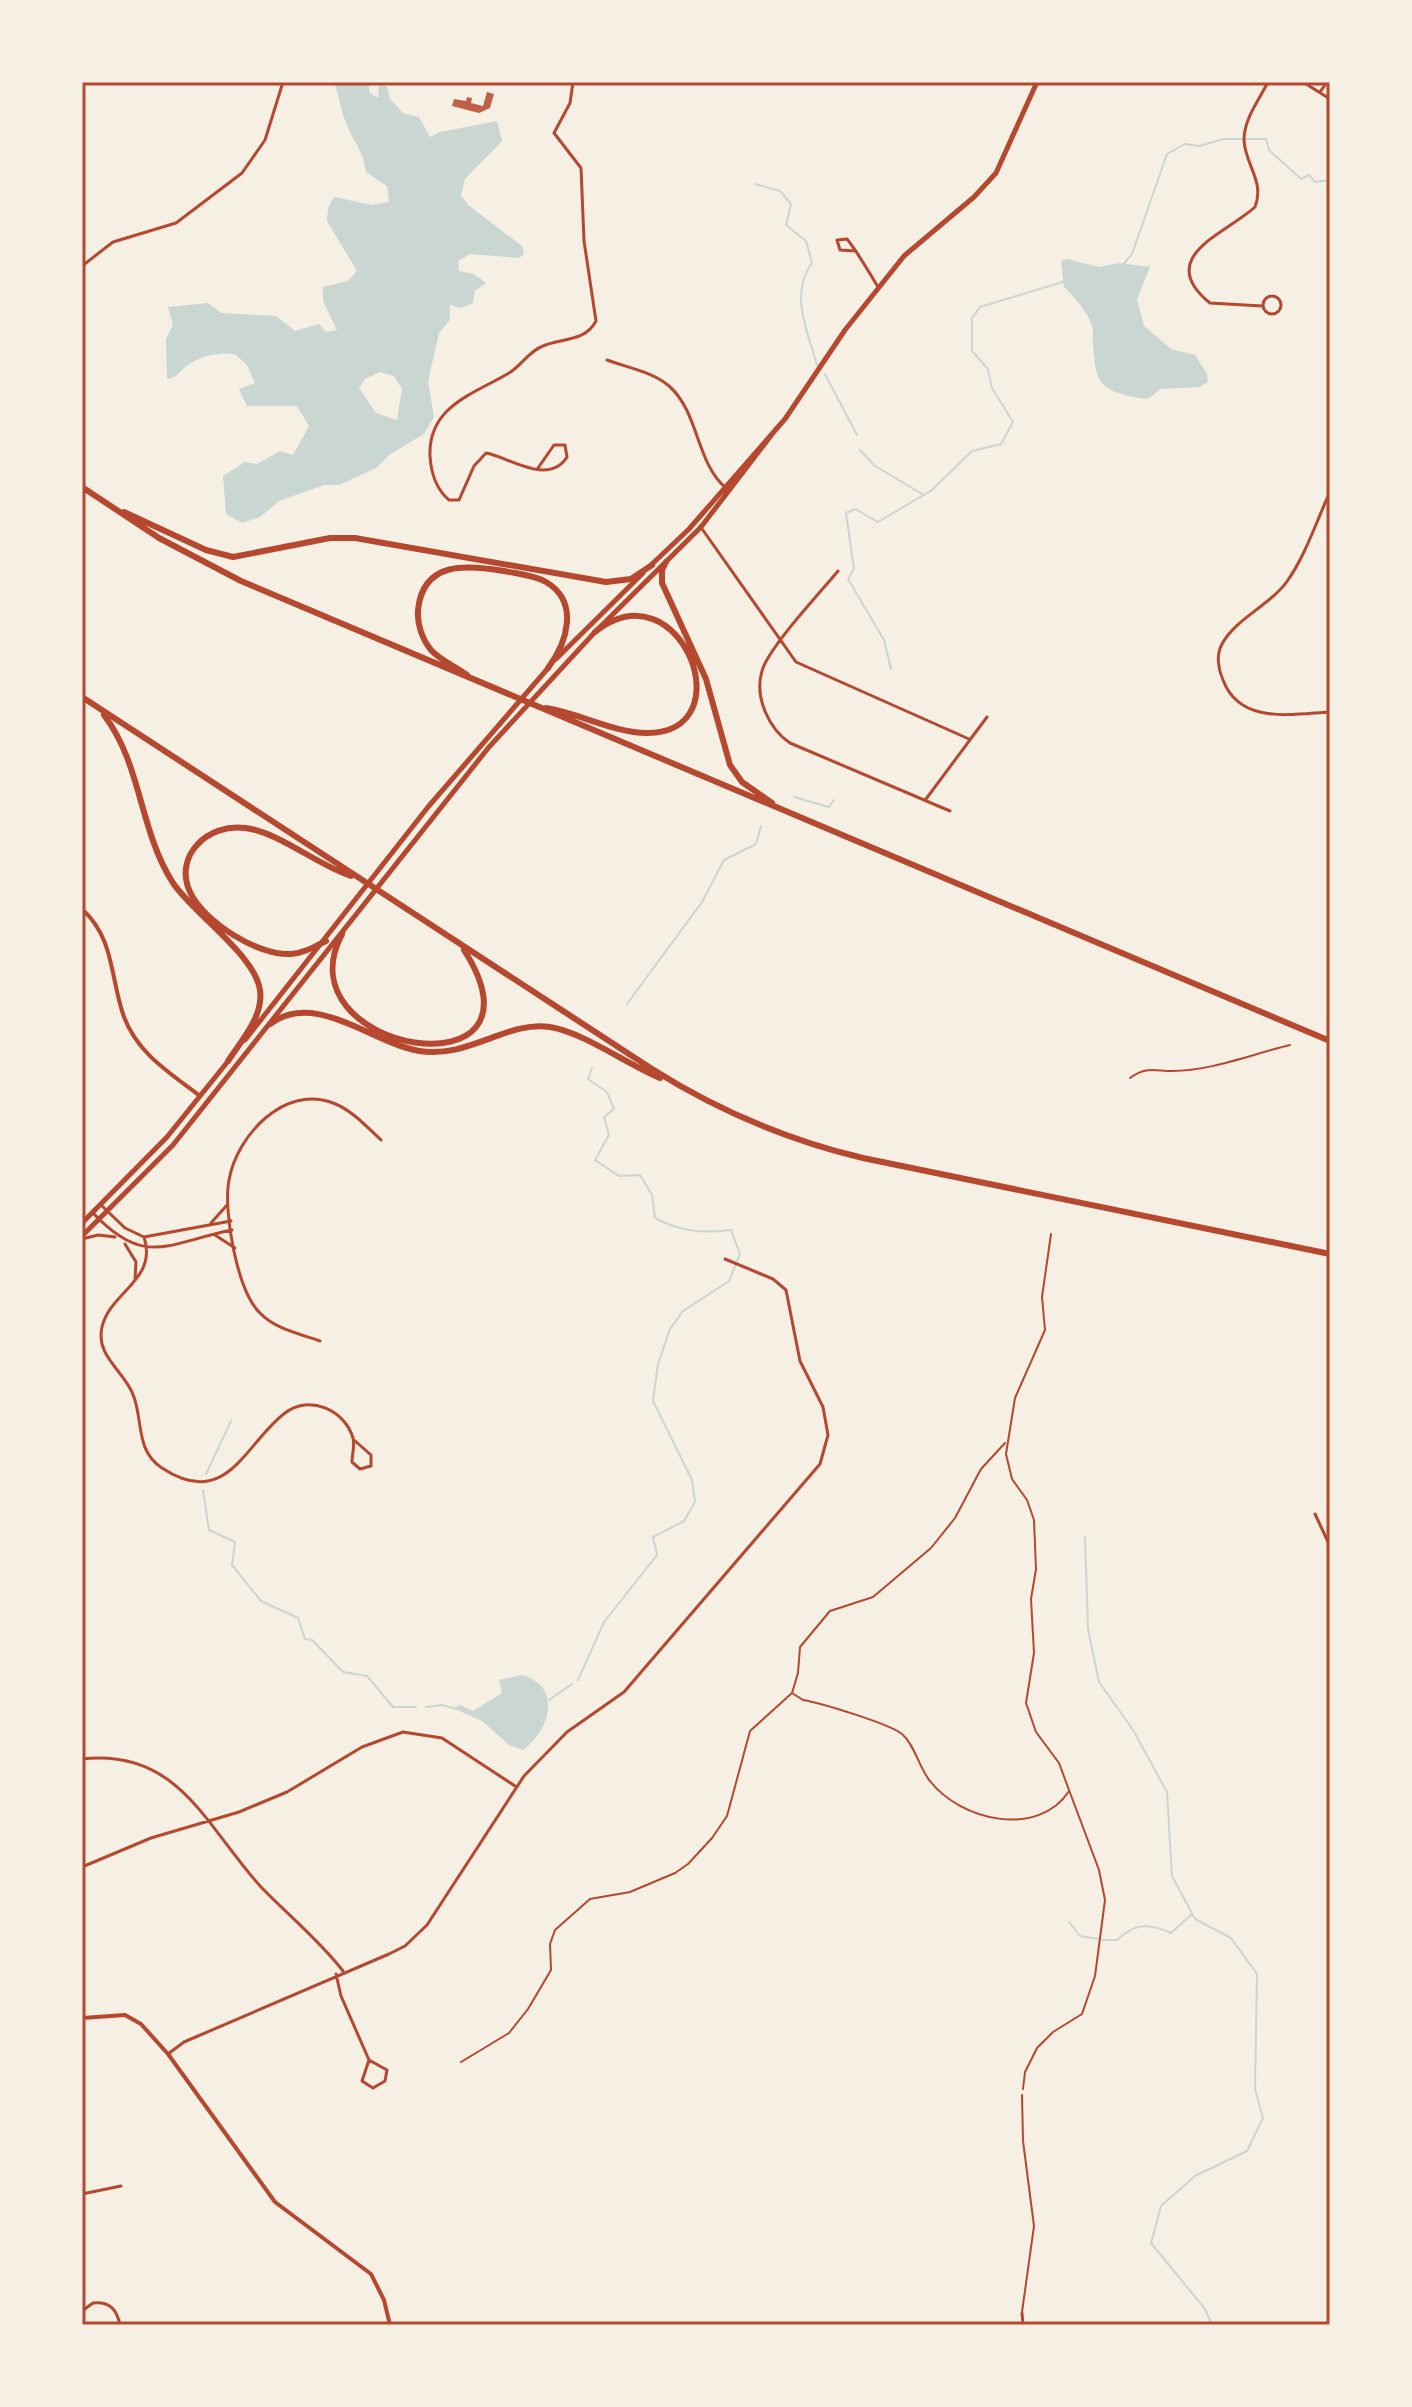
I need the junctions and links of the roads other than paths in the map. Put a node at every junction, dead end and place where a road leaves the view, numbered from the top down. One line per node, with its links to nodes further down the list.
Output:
1 (283, 82): 10 (street)
2 (573, 82): 14 (street)
3 (1037, 82): 11 (main road)
4 (1268, 82): 12 (street)
5 (1303, 82): 7 (street)
6 (1327, 82): 7 (street)
7 (1320, 92): 8 (street)
8 (1330, 99)
9 (856, 251): 9 (street); 11 (street)
10 (82, 266)
11 (878, 287): 16 (main road)
12 (1262, 306): 12 (street)
13 (607, 360): 16 (street)
14 (538, 468): 14 (street)
15 (82, 487): 18 (highway)
16 (727, 489): 19 (main road)
17 (1330, 492): 30 (street)
18 (110, 507): 21 (highway); 26 (highway)
19 (698, 525): 20 (main road); 21 (main road); 24 (street)
20 (666, 562): 23 (main road); 34 (highway)
21 (652, 565): 25 (main road)
22 (838, 571): 24 (street)
23 (595, 632): 28 (highway); 38 (main road)
24 (782, 642): 32 (street); 33 (street)
25 (548, 668): 26 (highway); 39 (main road)
26 (476, 682): 28 (highway)
27 (82, 697): 29 (highway)
28 (535, 707): 34 (highway)
29 (99, 708): 36 (highway); 43 (highway)
30 (1330, 712)
31 (987, 717): 32 (street)
32 (969, 739): 33 (street)
33 (926, 799): 35 (street)
34 (781, 810): 42 (highway)
35 (950, 811)
36 (359, 879): 39 (highway); 40 (highway)
37 (82, 909): 45 (street)
38 (342, 934): 40 (highway); 41 (main road)
39 (326, 941): 43 (main road)
40 (463, 947): 44 (highway)
41 (270, 1024): 44 (highway); 49 (main road)
42 (1330, 1041)
43 (228, 1061): 45 (main road)
44 (676, 1084): 62 (highway)
45 (200, 1096): 48 (main road)
46 (381, 1140): 47 (street)
47 (227, 1201): 52 (street); 54 (street)
48 (101, 1205): 49 (street); 50 (main road)
49 (108, 1212): 51 (main road); 57 (street)
50 (93, 1213): 51 (street); 53 (main road)
51 (99, 1220): 58 (main road); 59 (street)
52 (231, 1221): 54 (street); 55 (street)
53 (82, 1223)
54 (206, 1225): 57 (street)
55 (232, 1230): 56 (street); 61 (street)
56 (207, 1235): 60 (street); 61 (street)
57 (144, 1237): 60 (street)
58 (82, 1238): 59 (street)
59 (121, 1240): 60 (street); 64 (street)
60 (146, 1248): 64 (street)
61 (235, 1250): 65 (street)
62 (1330, 1254)
63 (725, 1259): 70 (street)
64 (132, 1288): 66 (street)
65 (320, 1341)
66 (354, 1440): 66 (street)
67 (1315, 1514): 68 (street)
68 (1330, 1546)
69 (82, 1759): 71 (street)
70 (515, 1786): 71 (street); 73 (street)
71 (210, 1820): 72 (street); 73 (street)
72 (82, 1867)
73 (343, 1971): 74 (street)
74 (336, 1974): 76 (street); 77 (street)
75 (82, 2018): 76 (street)
76 (168, 2054): 84 (street)
77 (369, 2060): 77 (street)
78 (1022, 2095): 82 (lane)
79 (121, 2186): 80 (street)
80 (82, 2194)
81 (82, 2311): 83 (street)
82 (1022, 2313): 85 (street)
83 (120, 2325)
84 (390, 2325)
85 (1023, 2325)

